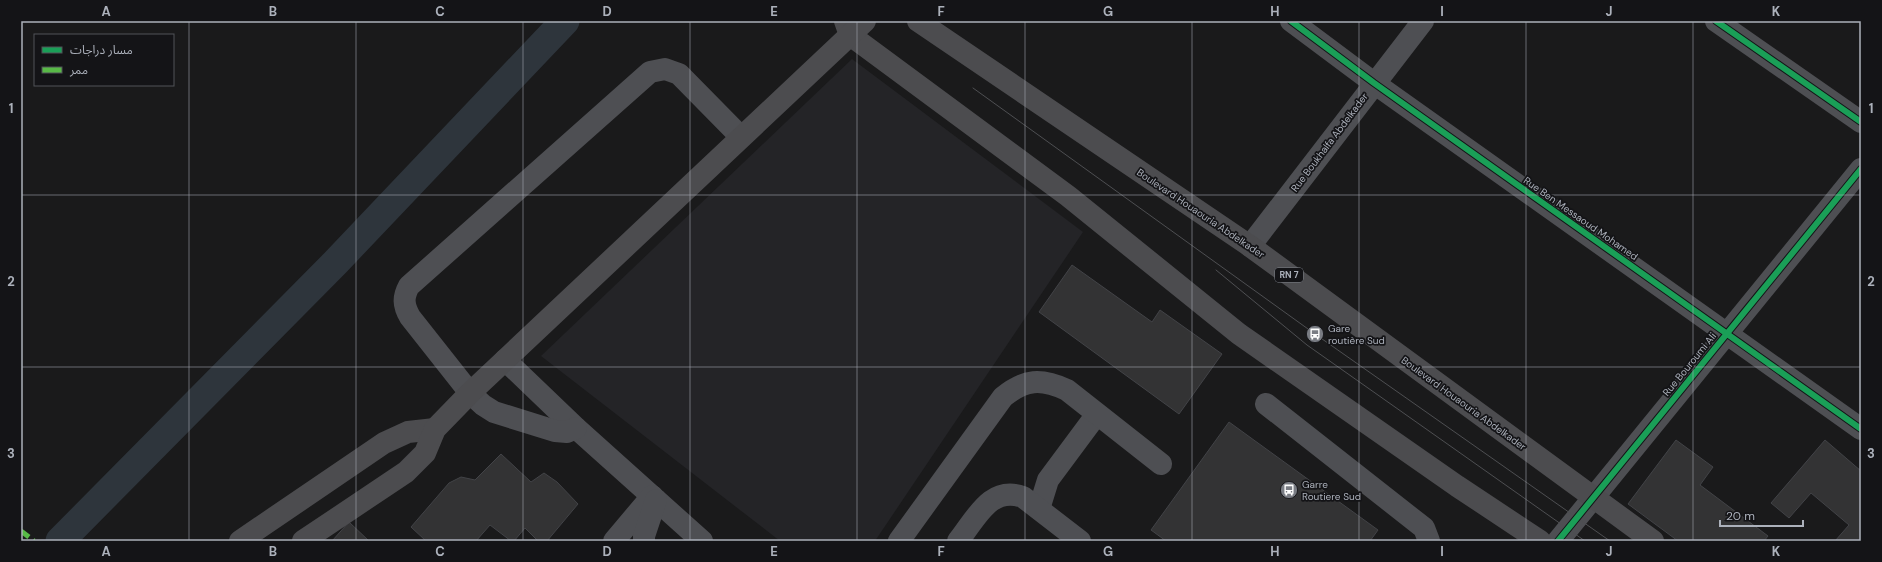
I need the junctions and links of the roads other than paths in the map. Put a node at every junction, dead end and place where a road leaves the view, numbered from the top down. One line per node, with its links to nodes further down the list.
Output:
1 (918, 21): 10 (main road, Boulevard Houaouria Abdelkader / RN 7)
2 (1291, 21): 6 (street, Rue Ben Messaoud Mohamed)
3 (1423, 21): 6 (street, Rue Boukhalfa Abdelkader)
4 (1716, 21): 7 (street)
5 (853, 26): 8 (main road); 32 (main road)
6 (1374, 83): 10 (street, Rue Boukhalfa Abdelkader); 11 (street, Rue Ben Messaoud Mohamed)
7 (1861, 122)
8 (741, 137): 12 (main road); 13 (street)
9 (1861, 169): 11 (street, Rue Bouroumi Ali)
10 (1250, 246): 20 (main road, Boulevard Houaouria Abdelkader / RN 7)
11 (1726, 333): 18 (street, Rue Ben Messaoud Mohamed); 20 (street, Rue Bouroumi Ali)
12 (504, 360): 13 (main road); 16 (street)
13 (470, 393): 16 (street); 17 (main road)
14 (1266, 404): 31 (street)
15 (1097, 414): 19 (street); 22 (street); 28 (street)
16 (576, 428): 21 (street)
17 (435, 429): 23 (main road); 24 (main road)
18 (1861, 429)
19 (1161, 464)
20 (1593, 497): 33 (street, Rue Bouroumi Ali); 34 (main road, Boulevard Houaouria Abdelkader / RN 7)
21 (654, 498): 25 (street); 26 (street); 27 (street)
22 (1039, 509): 29 (street); 30 (street)
23 (240, 541)
24 (303, 541)
25 (614, 541)
26 (644, 541)
27 (702, 541)
28 (898, 541)
29 (958, 541)
30 (1080, 541)
31 (1429, 541)
32 (1540, 541)
33 (1558, 541)
34 (1653, 541)

